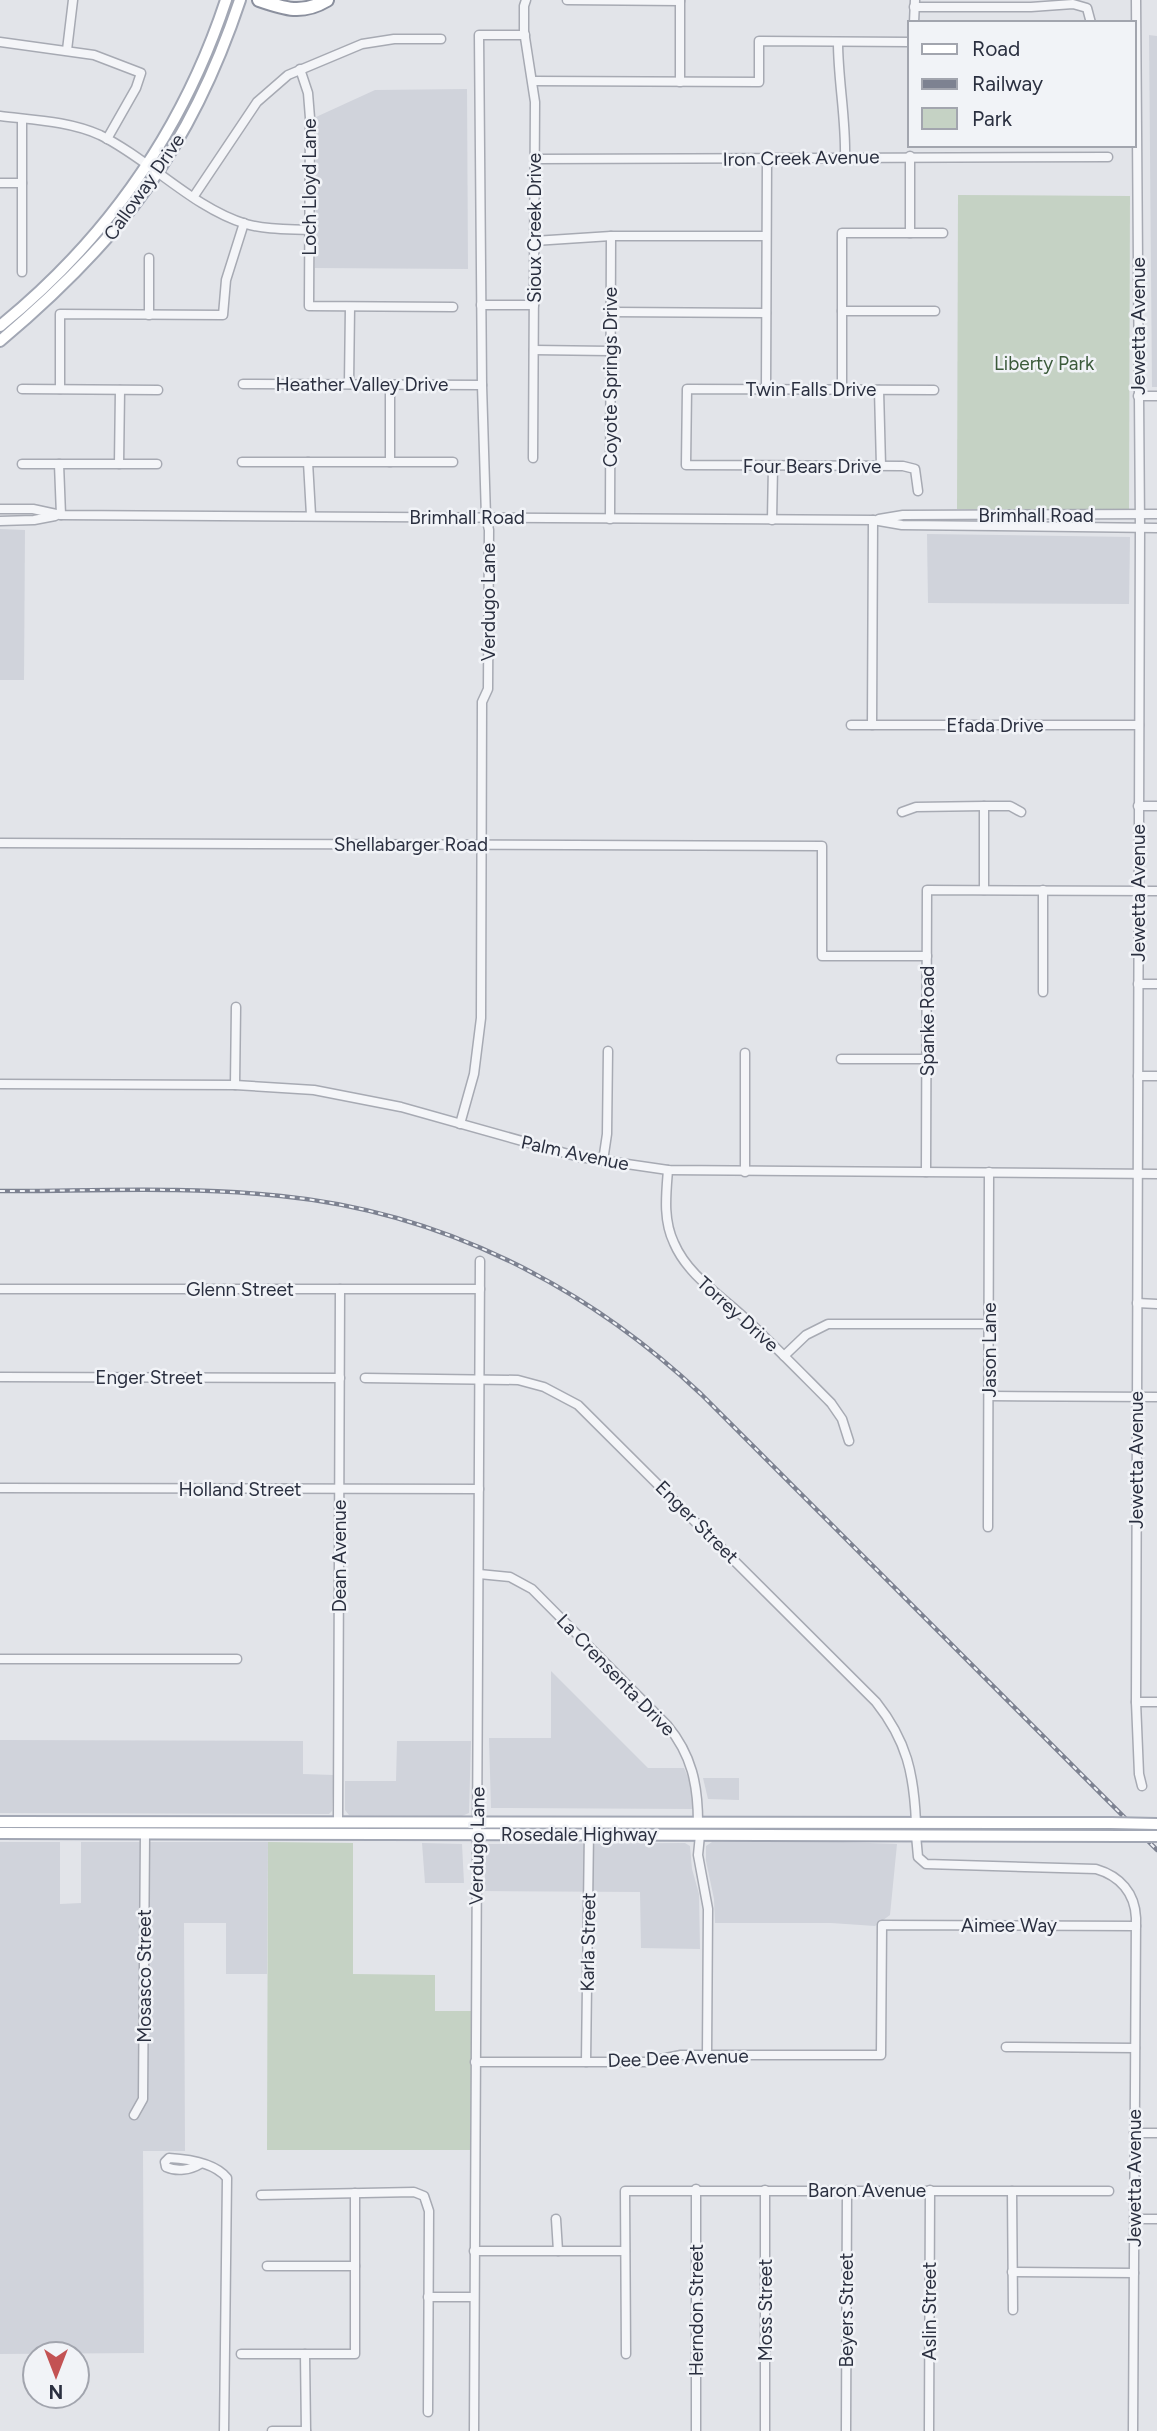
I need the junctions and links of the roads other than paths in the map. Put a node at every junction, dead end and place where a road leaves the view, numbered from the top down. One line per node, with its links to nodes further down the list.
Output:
1 (73, 0): 20 (street)
2 (226, 0): 35 (main road, Calloway Drive)
3 (240, 0): 36 (main road, Calloway Drive)
4 (259, 0): 5 (highway)
5 (327, 0)
6 (526, 0): 15 (street, Sioux Creek Drive)
7 (567, 0): 8 (street)
8 (596, 0): 10 (street)
9 (1136, 0): 14 (street, Jewetta Avenue)
10 (680, 1): 23 (street)
11 (915, 4): 12 (street)
12 (994, 4): 13 (street)
13 (1090, 21)
14 (1136, 21)
15 (525, 35): 22 (street, Sioux Creek Drive); 49 (street, Verdugo Lane)
16 (441, 39): 21 (street)
17 (0, 42): 20 (street)
18 (838, 42): 19 (street); 23 (street); 29 (street)
19 (908, 42)
20 (67, 50): 26 (street)
21 (300, 69): 39 (street); 41 (street, Loch Lloyd Lane)
22 (533, 81): 23 (street); 33 (street, Sioux Creek Drive)
23 (680, 82)
24 (0, 116): 25 (street)
25 (22, 119): 26 (street); 38 (street)
26 (107, 139): 35 (street)
27 (1022, 147): 31 (street)
28 (1136, 147): 74 (street, Jewetta Avenue)
29 (845, 156): 30 (street, Iron Creek Avenue); 34 (street, Iron Creek Avenue)
30 (910, 156): 31 (street, Iron Creek Avenue); 42 (street)
31 (1022, 157): 32 (street, Iron Creek Avenue)
32 (1108, 157)
33 (535, 159): 34 (street, Iron Creek Avenue); 46 (street, Sioux Creek Drive)
34 (766, 160): 45 (street)
35 (147, 165): 36 (street); 58 (main road, Calloway Drive)
36 (159, 173): 39 (street); 59 (main road, Calloway Drive)
37 (0, 183): 38 (street)
38 (22, 183): 48 (street)
39 (194, 196): 40 (street)
40 (244, 223): 41 (street); 57 (street)
41 (309, 230): 51 (street, Loch Lloyd Lane)
42 (910, 233): 43 (street); 53 (street)
43 (943, 233)
44 (611, 236): 45 (street); 46 (street); 55 (street, Coyote Springs Drive)
45 (766, 236): 56 (street)
46 (534, 241): 50 (street, Sioux Creek Drive)
47 (149, 258): 57 (street)
48 (22, 272)
49 (481, 305): 50 (street); 65 (street, Verdugo Lane)
50 (534, 305): 60 (street, Sioux Creek Drive)
51 (350, 307): 52 (street); 63 (street)
52 (453, 307)
53 (842, 311): 54 (street); 69 (street)
54 (934, 311)
55 (611, 312): 56 (street); 61 (street, Coyote Springs Drive)
56 (766, 313): 68 (street)
57 (149, 315): 67 (street)
58 (0, 326)
59 (0, 341)
60 (534, 350): 61 (street); 76 (street, Sioux Creek Drive)
61 (610, 351): 97 (street, Coyote Springs Drive)
62 (243, 384): 63 (street, Heather Valley Drive)
63 (349, 384): 64 (street, Heather Valley Drive)
64 (390, 384): 65 (street, Heather Valley Drive); 79 (street)
65 (482, 385): 96 (street, Verdugo Lane)
66 (22, 389): 67 (street)
67 (60, 389): 70 (street)
68 (765, 389): 69 (street, Twin Falls Drive); 85 (street, Twin Falls Drive)
69 (842, 389): 72 (street, Twin Falls Drive)
70 (120, 390): 71 (street); 83 (street)
71 (158, 390)
72 (879, 390): 73 (street, Twin Falls Drive); 87 (street)
73 (934, 390)
74 (1138, 396): 75 (street); 91 (street, Jewetta Avenue)
75 (1157, 396)
76 (533, 458)
77 (243, 461): 78 (street)
78 (308, 462): 79 (street); 93 (street)
79 (390, 462): 80 (street)
80 (453, 463)
81 (22, 464): 82 (street)
82 (60, 464): 83 (street); 90 (street)
83 (120, 464): 84 (street)
84 (157, 464)
85 (687, 465): 86 (street, Four Bears Drive)
86 (773, 466): 87 (street, Four Bears Drive); 98 (street)
87 (881, 466): 88 (street, Four Bears Drive)
88 (918, 491)
89 (2, 510): 90 (street, Brimhall Road)
90 (61, 514): 93 (street, Brimhall Road); 100 (street, Brimhall Road)
91 (1139, 514): 92 (street, Brimhall Road); 95 (street, Brimhall Road); 103 (street, Jewetta Avenue)
92 (1157, 514)
93 (311, 515): 96 (street, Brimhall Road)
94 (977, 515): 95 (street, Brimhall Road); 99 (street, Brimhall Road); 101 (street)
95 (1055, 515): 102 (street)
96 (486, 517): 97 (street, Brimhall Road); 114 (street, Verdugo Lane)
97 (610, 519): 98 (street, Brimhall Road)
98 (772, 520): 99 (street, Brimhall Road)
99 (873, 520): 101 (street, Brimhall Road); 106 (street)
100 (0, 522)
101 (928, 526): 102 (street, Brimhall Road)
102 (1001, 527): 103 (street, Brimhall Road)
103 (1140, 528): 104 (street, Brimhall Road); 107 (street, Jewetta Avenue)
104 (1157, 528)
105 (851, 725): 106 (street, Efada Drive)
106 (872, 725): 107 (street, Efada Drive)
107 (1139, 725): 109 (street, Jewetta Avenue)
108 (984, 806): 111 (street); 112 (street); 115 (street)
109 (1138, 806): 110 (street); 117 (street, Jewetta Avenue)
110 (1157, 806)
111 (902, 812)
112 (1021, 812)
113 (0, 843): 114 (street, Shellabarger Road)
114 (482, 845): 119 (street, Shellabarger Road); 132 (street, Verdugo Lane)
115 (984, 890): 116 (street); 119 (street, Spanke Road)
116 (1043, 890): 117 (street); 122 (street)
117 (1138, 891): 118 (street); 120 (street, Jewetta Avenue)
118 (1157, 891)
119 (927, 956): 127 (street, Spanke Road)
120 (1138, 984): 121 (street); 128 (street, Jewetta Avenue)
121 (1157, 984)
122 (1043, 992)
123 (236, 1007): 131 (street)
124 (607, 1051): 133 (street)
125 (745, 1053): 135 (street)
126 (841, 1059): 127 (street)
127 (927, 1059): 136 (street, Spanke Road)
128 (1138, 1076): 129 (street); 138 (street, Jewetta Avenue)
129 (1157, 1076)
130 (0, 1084): 131 (street, Palm Avenue)
131 (235, 1085): 132 (street, Palm Avenue)
132 (460, 1124): 133 (street, Palm Avenue)
133 (603, 1161): 134 (street, Palm Avenue)
134 (668, 1170): 135 (street, Palm Avenue); 147 (street, Torrey Drive)
135 (745, 1171): 136 (street, Palm Avenue)
136 (926, 1172): 137 (street, Palm Avenue)
137 (989, 1172): 138 (street, Palm Avenue); 146 (street, Jason Lane)
138 (1138, 1174): 139 (street, Palm Avenue); 144 (street, Jewetta Avenue)
139 (1157, 1174)
140 (480, 1261): 143 (street, Verdugo Lane)
141 (0, 1289): 142 (street, Glenn Street)
142 (340, 1289): 143 (street, Glenn Street); 149 (street, Dean Avenue)
143 (480, 1289): 151 (street, Verdugo Lane)
144 (1137, 1303): 145 (street); 153 (street, Jewetta Avenue)
145 (1157, 1304)
146 (989, 1324): 147 (street); 152 (street, Jason Lane)
147 (784, 1356): 155 (street, Torrey Drive)
148 (0, 1377): 149 (street, Enger Street)
149 (340, 1378): 157 (street, Dean Avenue)
150 (365, 1378): 151 (street, Enger Street)
151 (480, 1378): 158 (street, Verdugo Lane); 174 (street, Enger Street)
152 (989, 1396): 153 (street); 159 (street, Jason Lane)
153 (1137, 1397): 154 (street); 163 (street, Jewetta Avenue)
154 (1157, 1397)
155 (849, 1441)
156 (0, 1488): 157 (street, Holland Street)
157 (339, 1489): 158 (street, Holland Street); 167 (street, Dean Avenue)
158 (479, 1489): 160 (street, Verdugo Lane)
159 (988, 1527)
160 (479, 1574): 171 (street, Verdugo Lane); 173 (street, La Crensenta Drive)
161 (0, 1659): 162 (street)
162 (237, 1659)
163 (1136, 1702): 164 (street); 165 (street, Jewetta Avenue)
164 (1157, 1702)
165 (1142, 1786)
166 (0, 1822): 170 (main road, Rosedale Highway)
167 (338, 1822): 168 (main road, Rosedale Highway); 170 (main road, Rosedale Highway); 177 (main road)
168 (410, 1823): 171 (main road, Rosedale Highway); 178 (main road)
169 (1157, 1824): 174 (main road, Rosedale Highway, bridge)
170 (20, 1827): 175 (main road, Rosedale Highway); 176 (main road, Rosedale Highway)
171 (478, 1829): 172 (main road, Rosedale Highway); 178 (main road, Rosedale Highway); 185 (street, Verdugo Lane)
172 (589, 1829): 173 (main road, Rosedale Highway); 173 (main road, Rosedale Highway); 186 (street, Karla Street)
173 (699, 1829): 174 (main road, Rosedale Highway); 174 (main road, Rosedale Highway); 183 (street, La Crensenta Drive)
174 (916, 1829): 179 (main road, Rosedale Highway, bridge); 180 (street, Enger Street)
175 (0, 1831)
176 (145, 1834): 177 (main road, Rosedale Highway); 187 (street, Mosasco Street)
177 (248, 1834): 178 (main road, Rosedale Highway)
178 (361, 1834)
179 (1157, 1836)
180 (1136, 1926): 182 (street, Jewetta Avenue); 184 (street, Aimee Way)
181 (1006, 2048): 182 (street)
182 (1135, 2048): 188 (street, Jewetta Avenue)
183 (707, 2055): 184 (street, Dee Dee Avenue); 186 (street, Dee Dee Avenue)
184 (881, 2055)
185 (475, 2062): 186 (street, Dee Dee Avenue); 202 (street, Verdugo Lane)
186 (586, 2062)
187 (134, 2115)
188 (1134, 2133): 189 (street); 200 (street, Jewetta Avenue)
189 (1157, 2133)
190 (200, 2164): 216 (street)
191 (696, 2189): 192 (street, Baron Avenue); 204 (street, Baron Avenue); 220 (street, Herndon Street)
192 (765, 2190): 193 (street, Baron Avenue); 221 (street, Moss Street)
193 (847, 2190): 194 (street, Baron Avenue); 222 (street, Beyers Street)
194 (929, 2190): 195 (street, Baron Avenue); 223 (street, Aslin Street)
195 (1012, 2190): 196 (street, Baron Avenue); 207 (street)
196 (1109, 2191)
197 (355, 2193): 198 (street); 206 (street); 209 (street)
198 (261, 2195)
199 (556, 2219): 203 (street)
200 (1134, 2219): 201 (street); 208 (street, Jewetta Avenue)
201 (1157, 2220)
202 (474, 2251): 203 (street); 210 (street, Verdugo Lane)
203 (558, 2251): 204 (street)
204 (625, 2251): 214 (street)
205 (267, 2266): 206 (street)
206 (355, 2266): 213 (street)
207 (1012, 2272): 208 (street); 211 (street)
208 (1134, 2273): 224 (street, Jewetta Avenue)
209 (428, 2297): 210 (street); 215 (street)
210 (474, 2297): 219 (street, Verdugo Lane)
211 (1013, 2309)
212 (241, 2354): 213 (street)
213 (305, 2354): 218 (street)
214 (626, 2354)
215 (428, 2412)
216 (224, 2431)
217 (272, 2431): 218 (street)
218 (306, 2431)
219 (474, 2431)
220 (696, 2431)
221 (765, 2431)
222 (846, 2431)
223 (929, 2431)
224 (1133, 2431)

